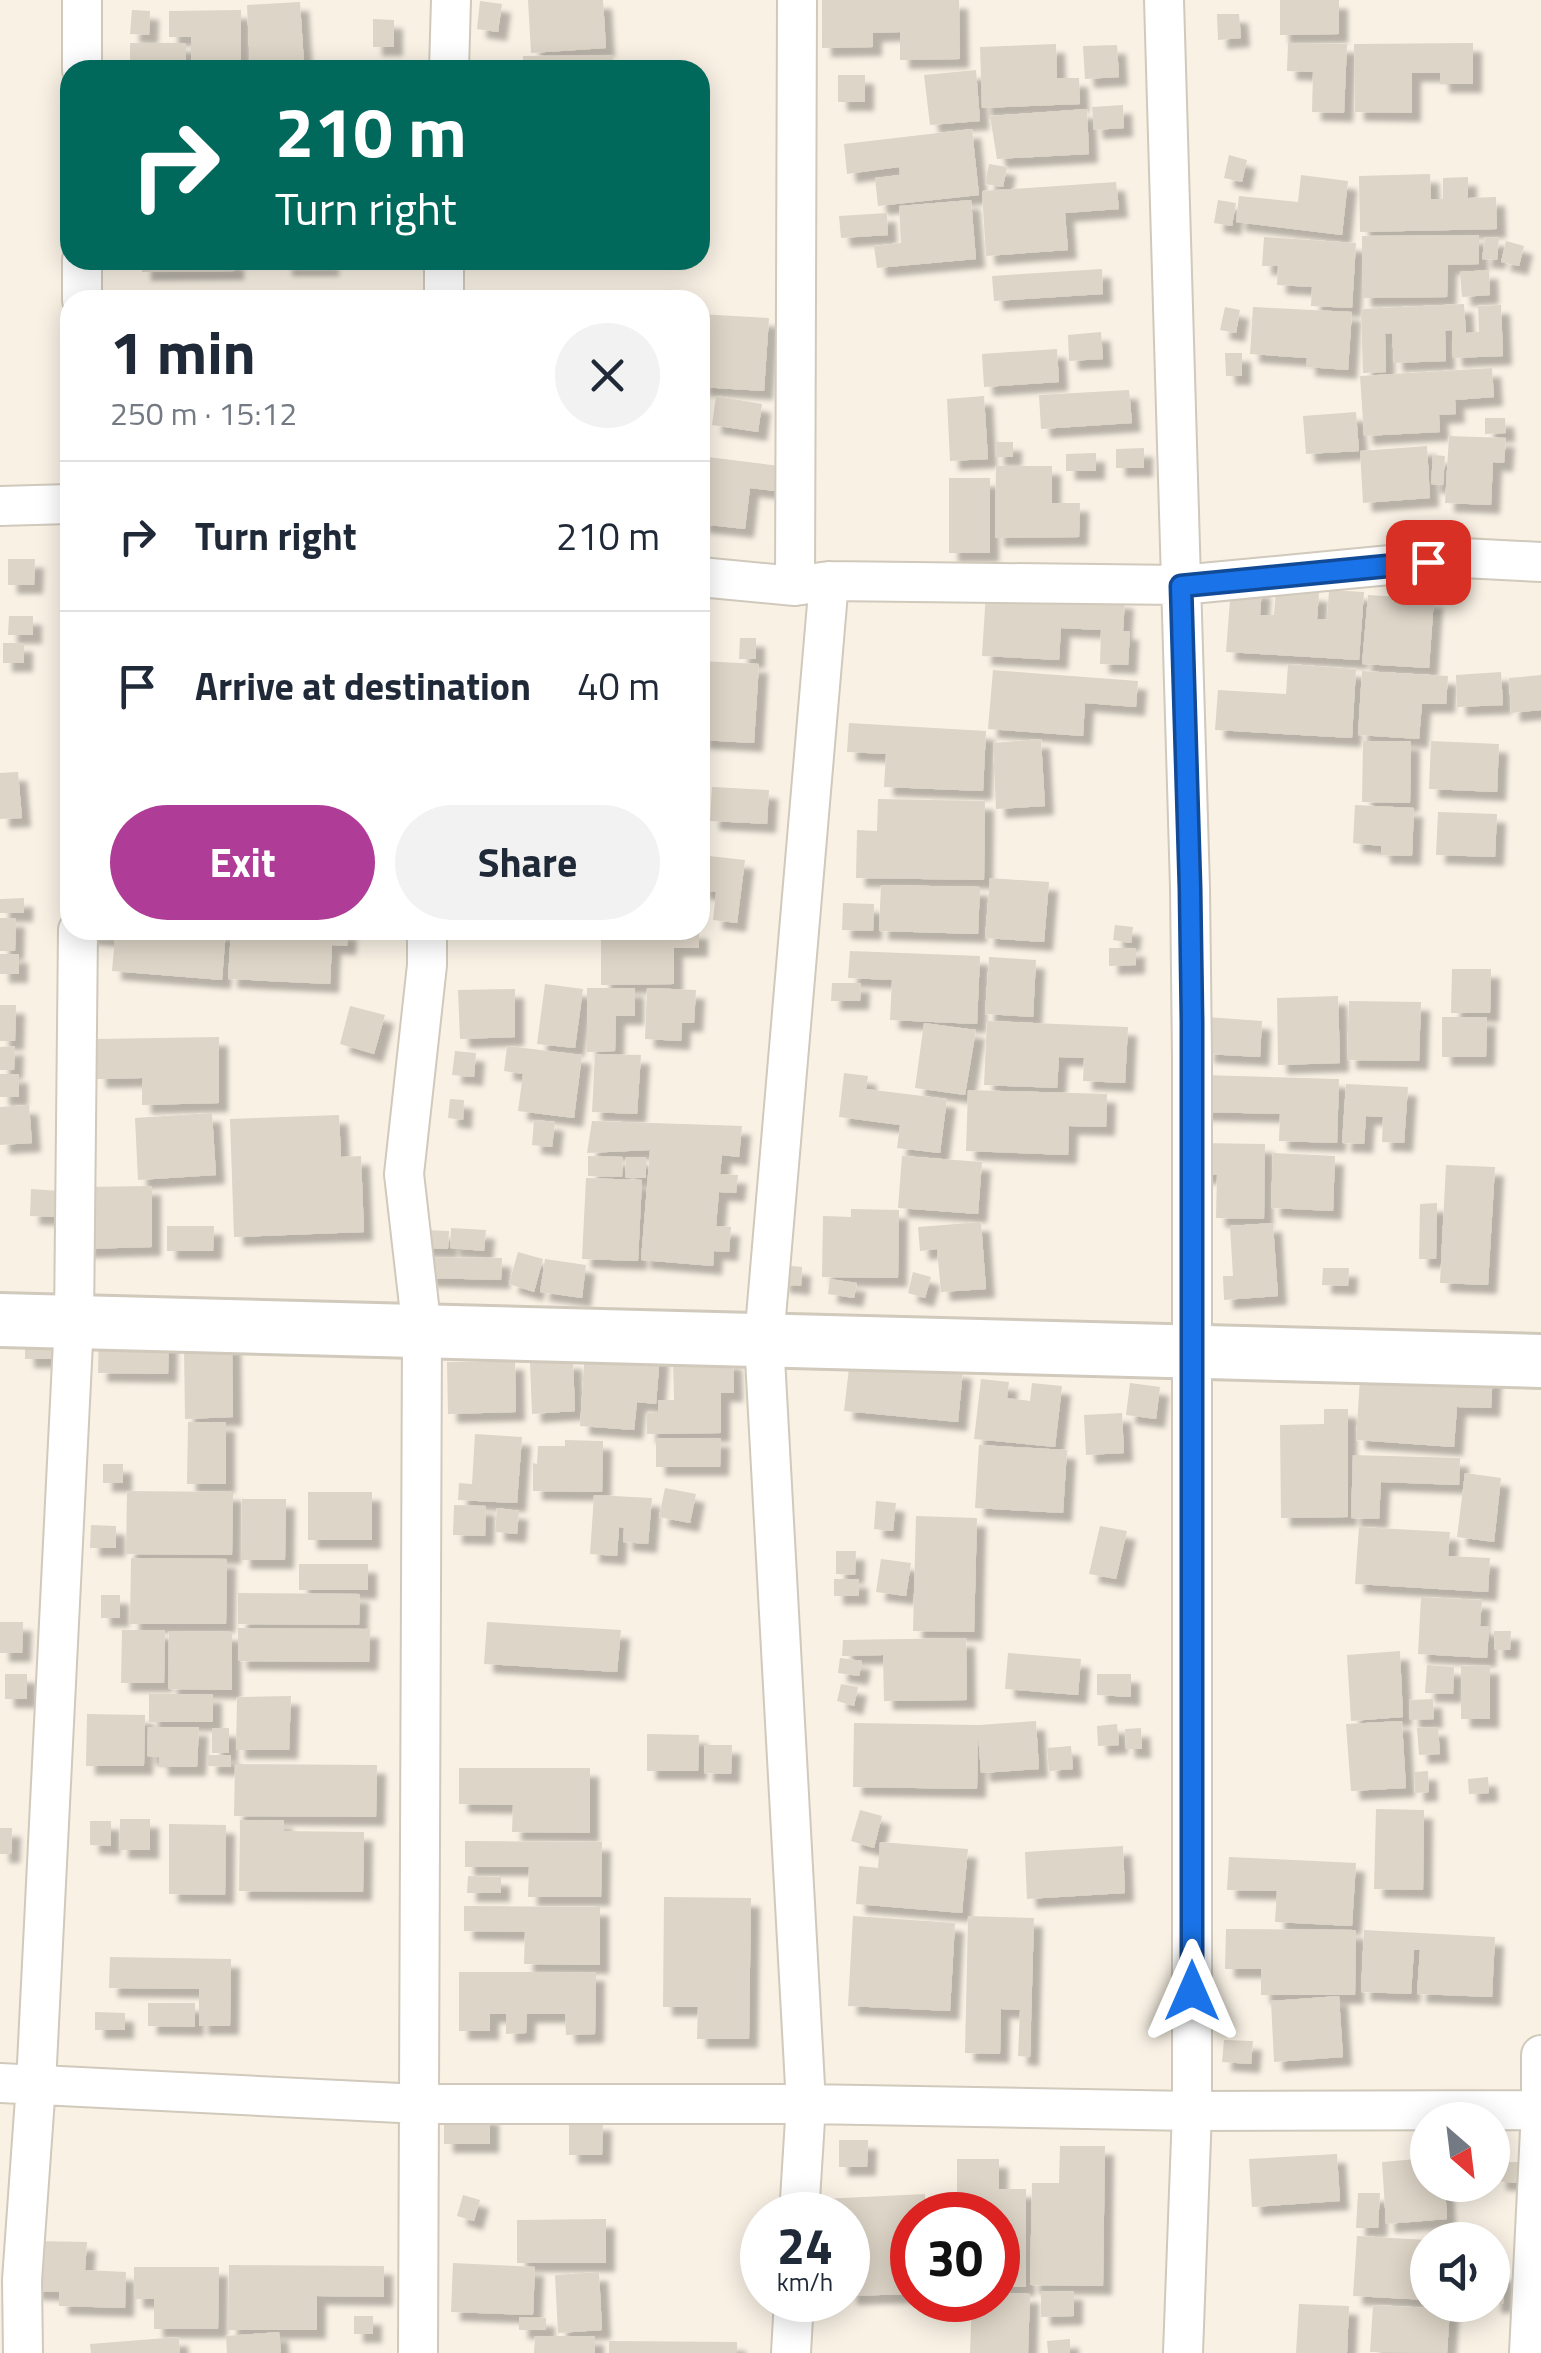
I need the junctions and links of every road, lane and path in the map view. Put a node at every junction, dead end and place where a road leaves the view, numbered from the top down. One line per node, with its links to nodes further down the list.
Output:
1 (82, 0): 5 (street)
2 (451, 0): 6 (street)
3 (797, 0): 11 (street)
4 (1164, 0): 12 (street)
5 (82, 60)
6 (449, 60)
7 (60, 504): 8 (street)
8 (0, 506)
9 (1541, 562): 12 (street)
10 (710, 578): 11 (street)
11 (812, 583): 12 (street); 18 (street)
12 (1181, 586): 19 (street)
13 (78, 940): 16 (street)
14 (427, 940): 17 (street)
15 (0, 1320): 16 (street)
16 (74, 1322): 17 (street); 22 (street)
17 (422, 1331): 18 (street); 23 (street)
18 (764, 1340): 19 (street); 24 (street)
19 (1192, 1351): 20 (street); 26 (street)
20 (1541, 1361)
21 (1541, 2055): 25 (street)
22 (18, 2083): 23 (street); 29 (street)
23 (420, 2104): 24 (street); 30 (street)
24 (806, 2104): 26 (street); 27 (street)
25 (1541, 2110): 26 (street); 33 (street)
26 (1192, 2111): 32 (street)
27 (800, 2192)
28 (793, 2322): 31 (street)
29 (23, 2353)
30 (418, 2353)
31 (791, 2353)
32 (1183, 2353)
33 (1529, 2353)

